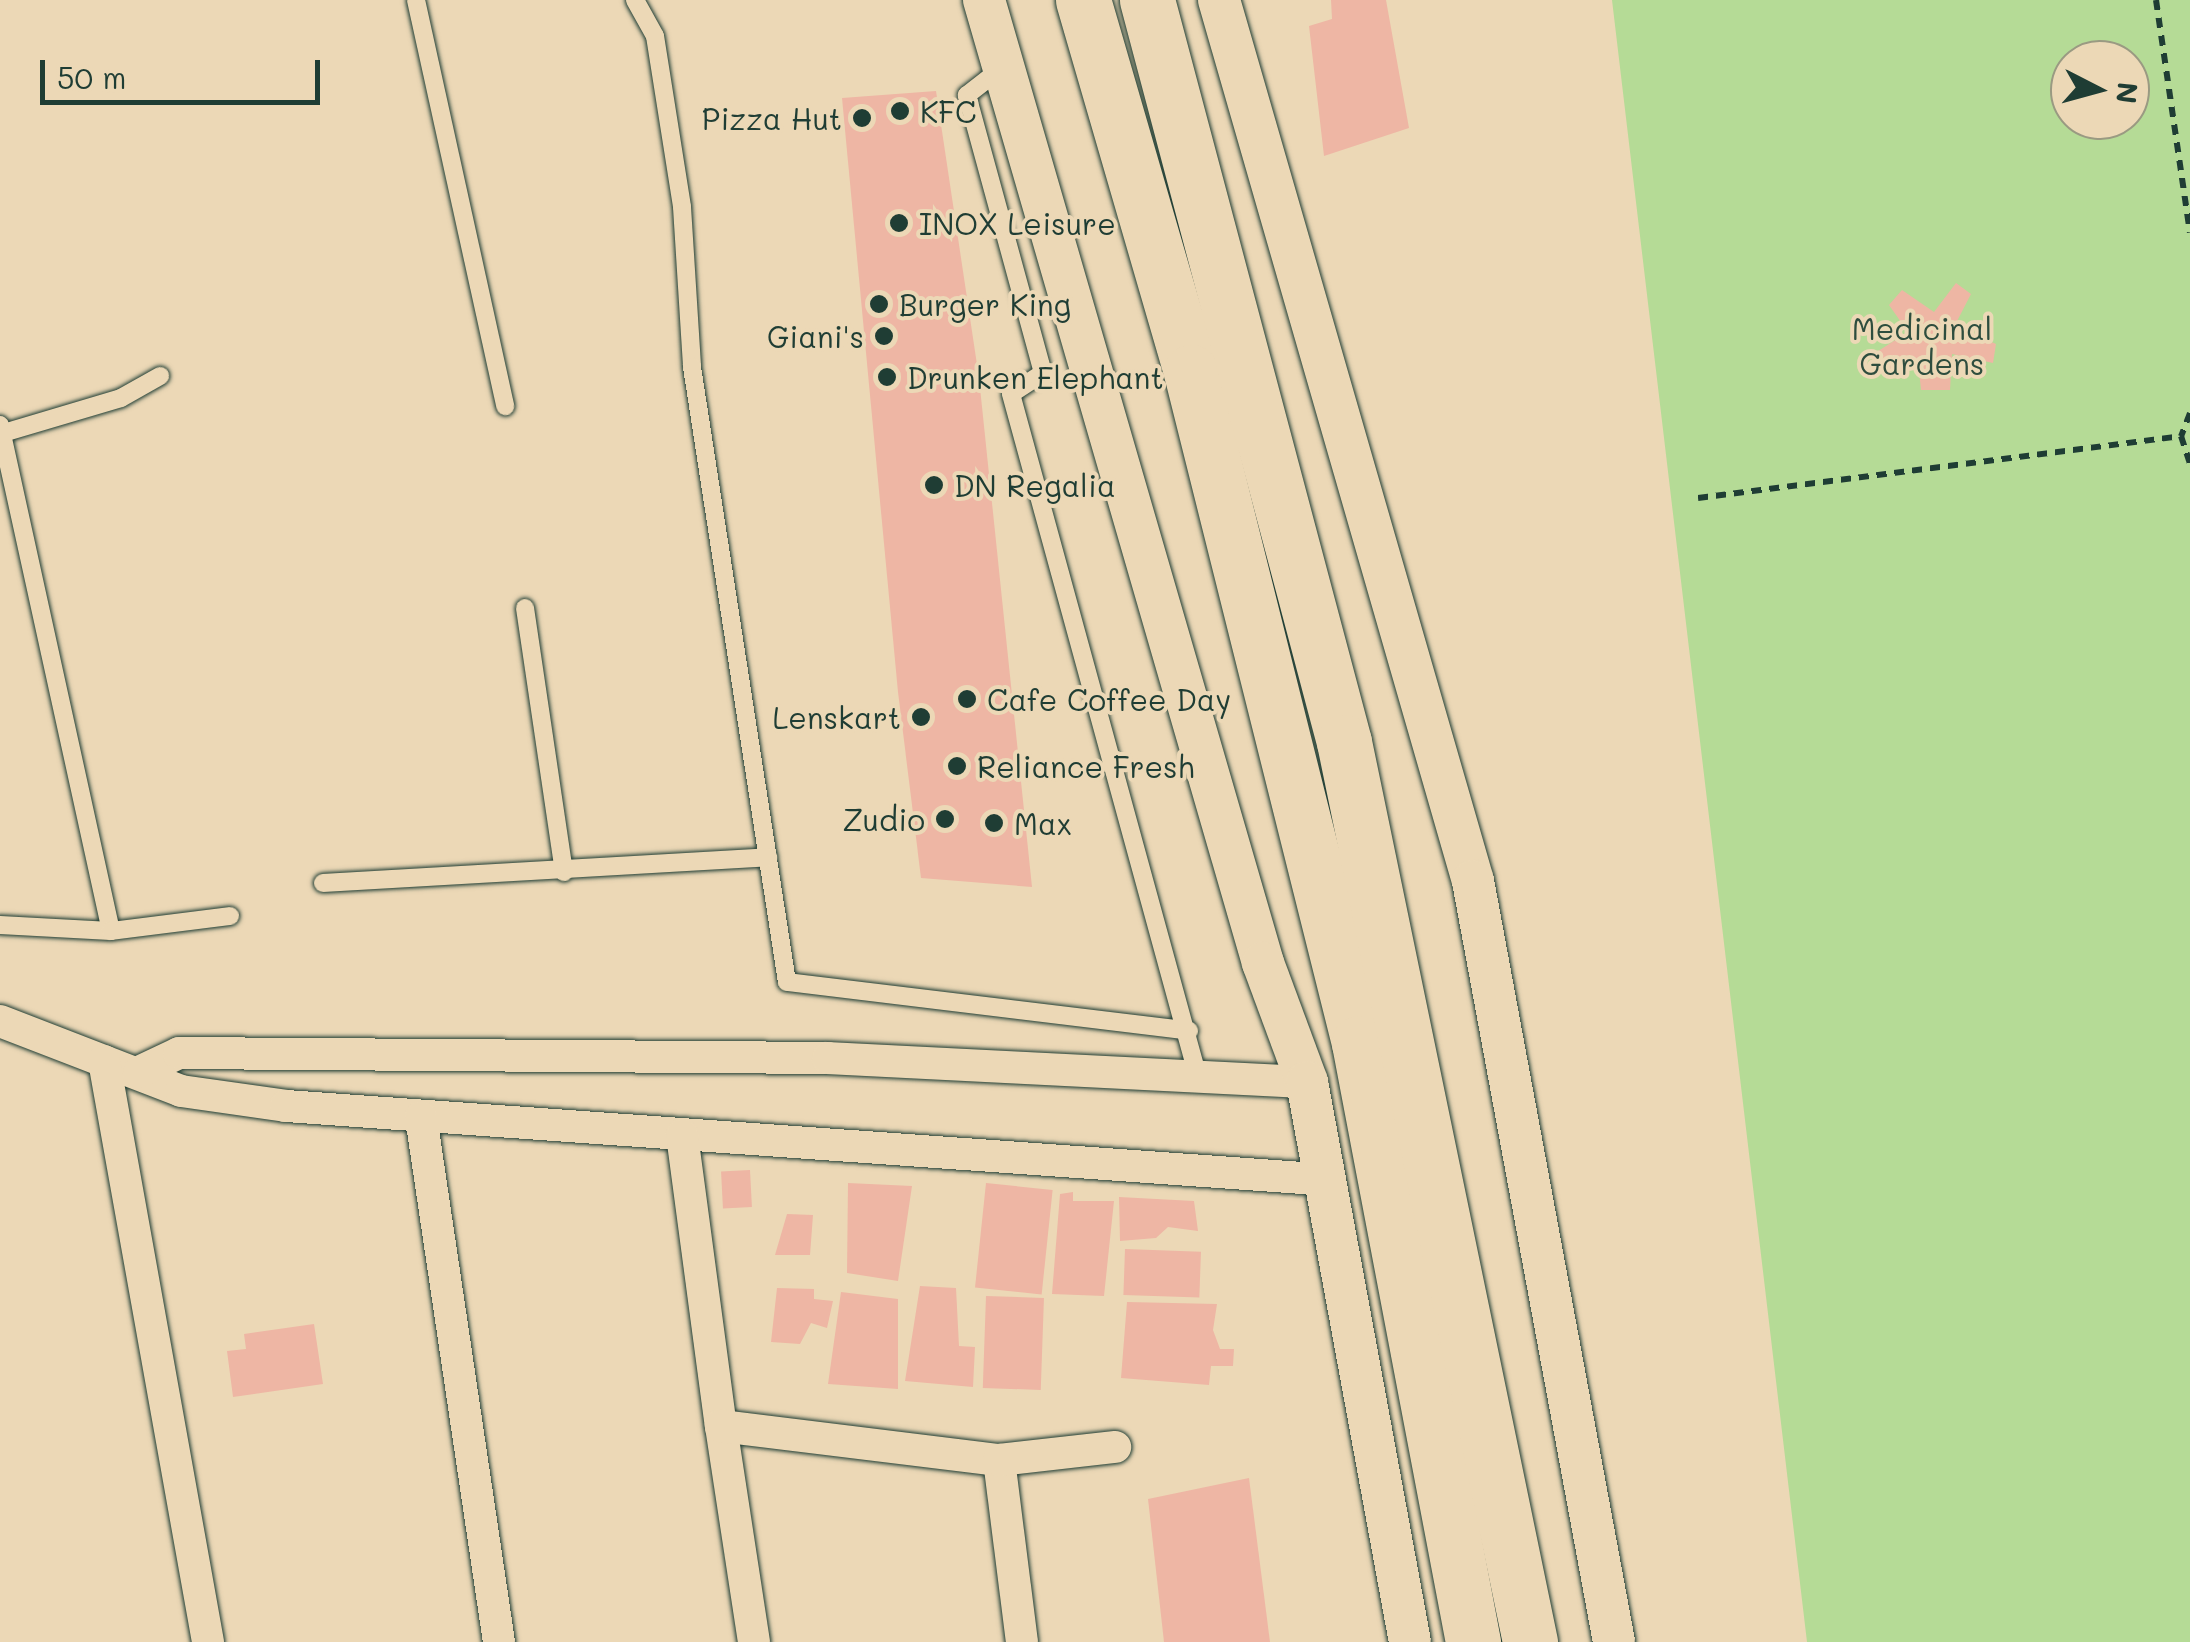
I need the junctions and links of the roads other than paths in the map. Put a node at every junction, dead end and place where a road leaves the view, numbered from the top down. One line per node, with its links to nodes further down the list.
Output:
1 (416, 0): 9 (lane)
2 (635, 0): 12 (lane)
3 (984, 0): 7 (street)
4 (1147, 0): 36 (highway)
5 (1219, 0): 37 (street)
6 (1084, 4): 35 (highway)
7 (1004, 67): 19 (lane); 23 (street)
8 (160, 376): 10 (lane)
9 (505, 406)
10 (1, 430): 17 (lane)
11 (525, 608): 13 (lane)
12 (768, 857): 13 (lane); 19 (lane)
13 (564, 872): 14 (lane)
14 (323, 883)
15 (230, 916): 17 (lane)
16 (0, 925): 17 (lane)
17 (110, 931)
18 (0, 1020): 20 (street)
19 (1190, 1031): 22 (lane)
20 (104, 1062): 21 (street); 30 (street)
21 (138, 1072): 22 (street); 24 (street)
22 (1198, 1077): 23 (street)
23 (1307, 1082): 26 (street)
24 (421, 1117): 25 (street); 31 (street)
25 (682, 1134): 26 (street); 27 (street)
26 (1318, 1179): 34 (street)
27 (721, 1426): 29 (street); 32 (street)
28 (1115, 1446): 29 (street)
29 (999, 1460): 33 (street)
30 (208, 1642)
31 (498, 1642)
32 (754, 1642)
33 (1022, 1642)
34 (1410, 1642)
35 (1473, 1642)
36 (1530, 1642)
37 (1614, 1642)

